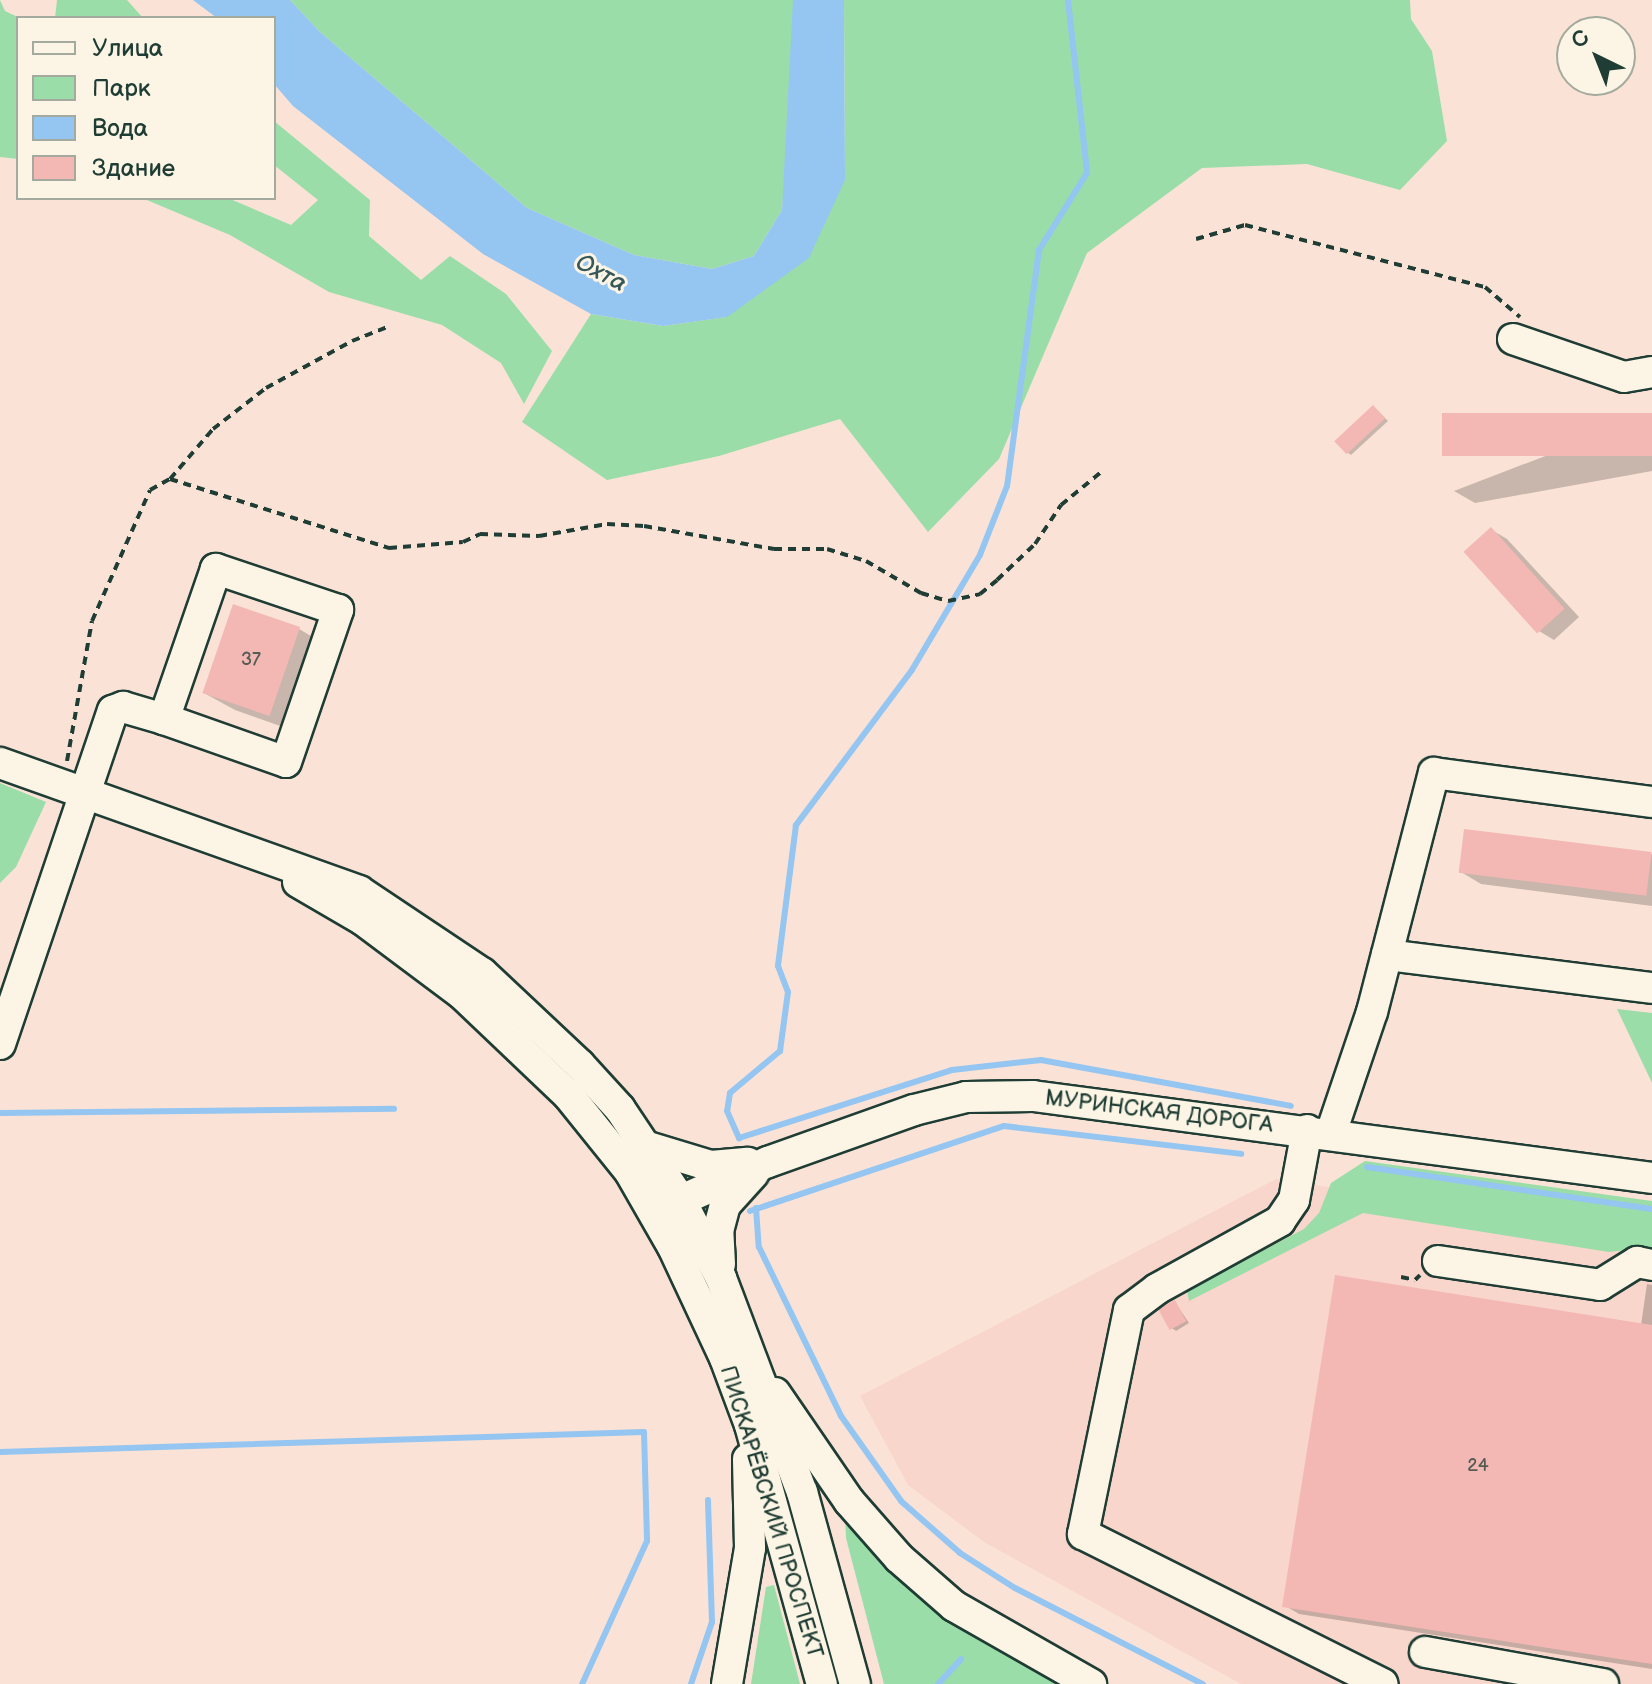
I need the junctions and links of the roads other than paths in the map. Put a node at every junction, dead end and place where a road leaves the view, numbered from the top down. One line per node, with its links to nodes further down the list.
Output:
1 (1525, 343): 2 (street)
2 (1652, 372)
3 (164, 719): 3 (street); 5 (street)
4 (0, 763): 5 (street)
5 (72, 790): 7 (street); 10 (street)
6 (1652, 802): 8 (street)
7 (257, 858): 12 (street); 15 (street)
8 (1387, 955): 9 (street); 11 (street)
9 (1652, 988)
10 (0, 1044)
11 (1319, 1132): 13 (street, МУРИНСКАЯ ДОРОГА); 14 (street, МУРИНСКАЯ ДОРОГА); 26 (street)
12 (645, 1146): 13 (street); 15 (street)
13 (768, 1162): 15 (street, МУРИНСКАЯ ДОРОГА); 18 (street)
14 (1652, 1178)
15 (667, 1206): 18 (street, ПИСКАРЁВСКИЙ ПРОСПЕКТ); 20 (street, ПИСКАРЁВСКИЙ ПРОСПЕКТ)
16 (1438, 1261): 17 (street)
17 (1652, 1265)
18 (721, 1278): 19 (street, ПИСКАРЁВСКИЙ ПРОСПЕКТ)
19 (760, 1376): 24 (street, ПИСКАРЁВСКИЙ ПРОСПЕКТ); 25 (street)
20 (750, 1425): 22 (street); 23 (street, ПИСКАРЁВСКИЙ ПРОСПЕКТ)
21 (1425, 1652): 27 (street)
22 (727, 1684)
23 (822, 1684)
24 (855, 1684)
25 (1091, 1684)
26 (1382, 1684)
27 (1602, 1684)

